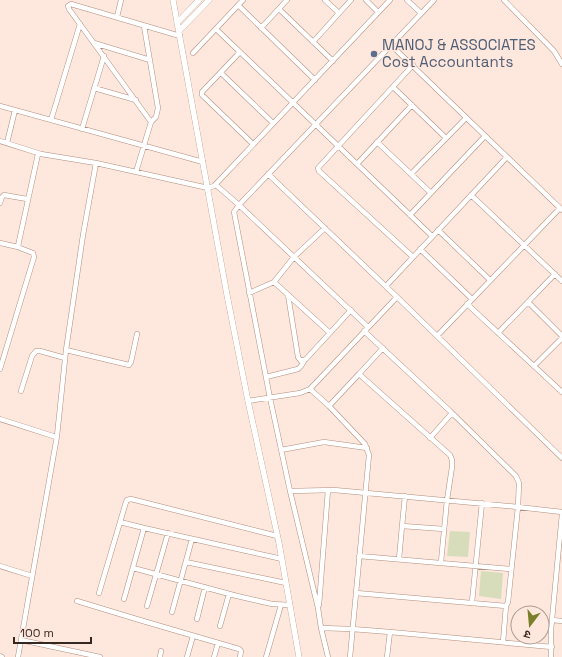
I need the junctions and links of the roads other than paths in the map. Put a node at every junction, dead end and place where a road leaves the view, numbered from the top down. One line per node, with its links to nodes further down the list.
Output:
1 (122, 0): 19 (street)
2 (174, 0): 20 (street)
3 (199, 0): 20 (street)
4 (209, 0): 25 (street)
5 (243, 0): 14 (street)
6 (287, 0): 15 (street)
7 (324, 0): 17 (street)
8 (351, 0): 17 (street)
9 (366, 0): 16 (street)
10 (390, 0): 16 (street)
11 (407, 0): 18 (street)
12 (434, 0): 18 (street)
13 (504, 0): 34 (street)
14 (238, 6): 23 (street); 24 (street)
15 (279, 9): 23 (street); 26 (street)
16 (378, 12): 33 (street)
17 (339, 13): 26 (street)
18 (421, 13): 28 (street)
19 (117, 17): 21 (street); 22 (street)
20 (177, 23): 25 (street)
21 (80, 24): 27 (street); 46 (street)
22 (144, 26): 25 (street); 32 (street)
23 (261, 28): 37 (street)
24 (216, 29): 29 (street); 30 (street)
25 (179, 34): 61 (street)
26 (313, 42): 33 (street)
27 (94, 43): 31 (street); 32 (street)
28 (391, 45): 35 (street); 49 (street)
29 (240, 52): 36 (street); 41 (street)
30 (193, 53)
31 (104, 56): 39 (street); 40 (street)
32 (150, 60): 47 (street)
33 (333, 60): 37 (street)
34 (562, 64)
35 (413, 65): 38 (street); 45 (street)
36 (221, 73): 48 (street); 56 (street)
37 (314, 80): 41 (street)
38 (393, 87): 42 (street); 57 (street)
39 (94, 88): 40 (street); 50 (street)
40 (136, 100): 47 (street)
41 (293, 103): 48 (street); 49 (street)
42 (412, 105): 52 (street); 54 (street)
43 (0, 106): 44 (street)
44 (15, 110): 46 (street); 55 (street)
45 (466, 118): 51 (street); 52 (street)
46 (51, 120): 50 (street)
47 (151, 122): 58 (street)
48 (273, 123): 56 (street)
49 (316, 124): 57 (street); 65 (street)
50 (82, 129): 58 (street)
51 (485, 136): 60 (street); 69 (street)
52 (446, 138): 66 (street)
53 (0, 141): 55 (street)
54 (377, 142): 63 (street); 66 (street)
55 (7, 143): 59 (street)
56 (253, 144): 67 (street)
57 (338, 145): 63 (street); 84 (street)
58 (144, 146): 61 (street); 64 (street)
59 (38, 154): 62 (street); 71 (street)
60 (507, 157): 70 (street); 74 (street)
61 (203, 162): 68 (street)
62 (96, 163): 64 (street); 105 (street)
63 (357, 164): 75 (street)
64 (136, 172): 68 (street)
65 (268, 174): 73 (street); 76 (street)
66 (411, 174): 69 (street)
67 (216, 185): 68 (street); 73 (street)
68 (208, 188): 116 (street)
69 (431, 193): 75 (street)
70 (471, 195): 77 (street); 80 (street)
71 (27, 199): 72 (street); 81 (street)
72 (0, 203)
73 (239, 205): 83 (street); 90 (street)
74 (561, 209): 80 (street)
75 (410, 215): 78 (street)
76 (325, 228): 83 (street); 89 (street)
77 (438, 230): 78 (street); 86 (street)
78 (432, 236): 82 (street)
79 (0, 243): 81 (street)
80 (524, 245): 85 (street); 86 (street)
81 (18, 247): 109 (street)
82 (420, 249): 84 (street); 93 (street)
83 (294, 257): 88 (street); 96 (street)
84 (413, 257): 89 (street)
85 (555, 274): 87 (street); 94 (street)
86 (490, 280): 93 (street)
87 (562, 281)
88 (274, 282): 90 (street); 91 (street)
89 (386, 286): 92 (street)
90 (248, 293): 111 (street)
91 (288, 294): 99 (street); 107 (street)
92 (397, 297): 97 (street); 102 (street)
93 (472, 299): 95 (street)
94 (528, 302): 100 (street); 103 (street)
95 (467, 304): 100 (street); 102 (street)
96 (351, 310): 97 (street); 99 (street)
97 (368, 327): 98 (street)
98 (364, 331): 104 (street); 112 (street)
99 (330, 333): 107 (street)
100 (498, 333): 108 (street)
101 (137, 334): 105 (street)
102 (437, 336): 124 (street)
103 (562, 337): 108 (street)
104 (383, 348): 110 (street); 118 (street)
105 (66, 350): 106 (street)
106 (66, 358): 113 (street); 120 (street)
107 (304, 361): 111 (street)
108 (534, 366): 114 (street)
109 (0, 369)
110 (359, 374): 117 (street); 121 (street)
111 (266, 377): 115 (street)
112 (310, 389): 115 (street); 117 (street)
113 (21, 391)
114 (562, 392)
115 (270, 398): 116 (street); 123 (street)
116 (248, 401): 140 (street)
117 (329, 406): 122 (street)
118 (452, 413): 121 (street); 131 (street)
119 (0, 419): 120 (street)
120 (56, 437): 152 (street)
121 (430, 438): 129 (street)
122 (367, 448): 123 (street); 127 (street)
123 (281, 450): 126 (street)
124 (562, 458)
125 (328, 490): 126 (street); 127 (street); 168 (street)
126 (290, 491): 168 (street)
127 (365, 492): 128 (street); 142 (street)
128 (405, 496): 129 (street); 135 (street)
129 (447, 500): 130 (street); 137 (street)
130 (482, 503): 131 (street); 147 (street)
131 (518, 506): 132 (street); 150 (street)
132 (562, 513): 133 (street)
133 (562, 519): 138 (street)
134 (120, 522): 136 (street); 140 (street); 158 (street)
135 (402, 526): 137 (street); 143 (street)
136 (144, 528): 139 (street); 149 (street)
137 (444, 529): 146 (street)
138 (561, 533): 155 (street)
139 (168, 534): 141 (street); 151 (street)
140 (277, 536): 144 (street)
141 (192, 539): 144 (street); 145 (street)
142 (359, 556): 143 (street); 159 (street)
143 (399, 559): 146 (street)
144 (282, 560): 154 (street)
145 (186, 562): 153 (street); 154 (street)
146 (441, 562): 147 (street)
147 (476, 565): 150 (street); 163 (street)
148 (0, 566): 152 (street)
149 (133, 568): 151 (street); 161 (street)
150 (511, 569): 167 (street)
151 (156, 574): 153 (street); 166 (street)
152 (32, 576): 178 (street)
153 (180, 580): 157 (street); 169 (street)
154 (286, 583): 165 (street)
155 (555, 584): 156 (street); 171 (street)
156 (562, 584)
157 (206, 587): 160 (street); 170 (street)
158 (99, 593)
159 (356, 593): 163 (street); 175 (street)
160 (229, 594): 164 (street); 173 (street)
161 (124, 599)
162 (77, 601): 177 (street)
163 (472, 602): 167 (street)
164 (281, 605): 165 (street); 189 (street)
165 (290, 605): 190 (street)
166 (147, 606)
167 (506, 606): 179 (street)
168 (318, 608): 174 (street)
169 (172, 612)
170 (197, 618)
171 (552, 620): 172 (street); 181 (street)
172 (562, 621)
173 (220, 626)
174 (321, 628): 175 (street); 191 (street)
175 (352, 629): 176 (street); 192 (street)
176 (390, 632): 179 (street); 193 (street)
177 (193, 636): 180 (street); 186 (street)
178 (21, 640): 183 (street); 184 (street)
179 (503, 642): 181 (street)
180 (218, 643): 187 (street); 188 (street)
181 (552, 647): 194 (street)
182 (161, 651): 185 (street)
183 (18, 657)
184 (100, 657)
185 (160, 657)
186 (187, 657)
187 (214, 657)
188 (240, 657)
189 (266, 657)
190 (299, 657)
191 (328, 657)
192 (350, 657)
193 (387, 657)
194 (551, 657)

